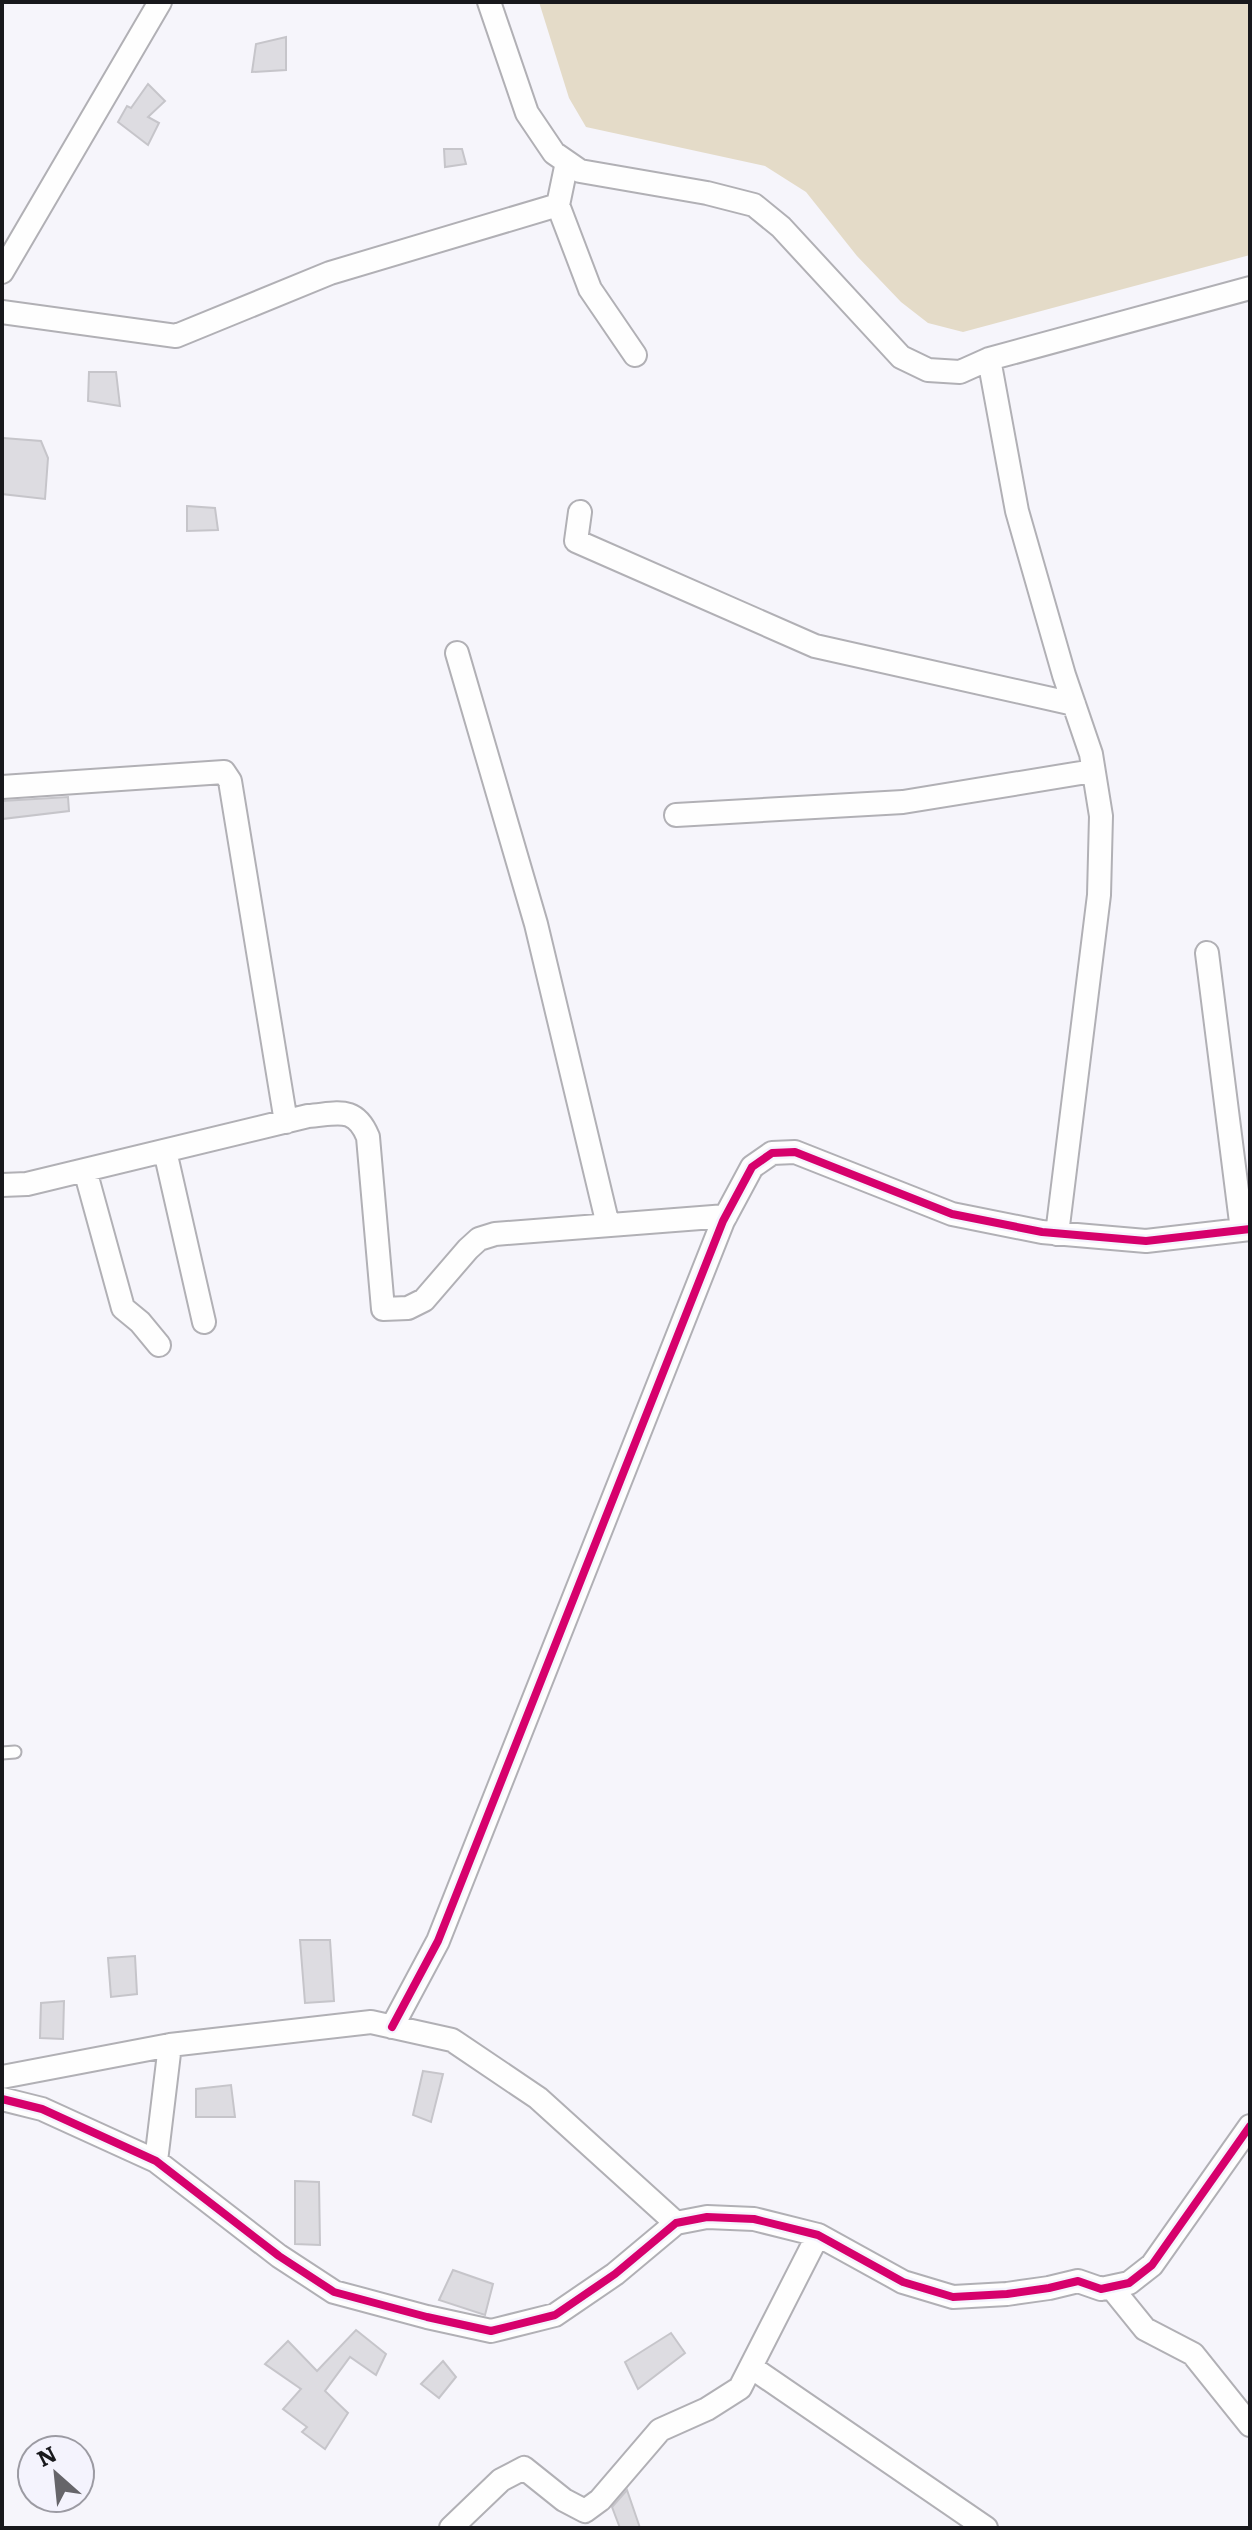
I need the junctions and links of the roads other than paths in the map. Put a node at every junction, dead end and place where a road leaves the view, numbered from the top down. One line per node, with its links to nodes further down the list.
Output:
1 (160, 2): 5 (street)
2 (489, 2): 3 (street)
3 (567, 162): 4 (street); 9 (street)
4 (558, 205): 7 (street); 8 (street)
5 (2, 272)
6 (1250, 289): 9 (street)
7 (2, 312)
8 (635, 355)
9 (989, 359): 12 (street)
10 (580, 512): 12 (street)
11 (457, 653): 22 (street)
12 (1074, 704): 13 (street)
13 (1093, 771): 15 (street); 24 (street)
14 (2, 787): 17 (street)
15 (676, 815)
16 (1207, 953): 23 (street)
17 (286, 1122): 18 (street); 22 (street)
18 (165, 1151): 19 (street); 25 (street)
19 (85, 1170): 20 (street); 26 (street)
20 (2, 1185)
21 (726, 1216): 22 (street); 24 (street); 27 (street)
22 (608, 1225)
23 (1246, 1229): 24 (street)
24 (1057, 1234)
25 (204, 1322)
26 (159, 1345)
27 (392, 2027): 28 (street); 33 (street)
28 (170, 2045): 29 (street); 32 (street)
29 (2, 2077)
30 (2, 2099): 32 (street)
31 (1250, 2126): 35 (street)
32 (156, 2161): 33 (street)
33 (676, 2223): 34 (street)
34 (818, 2235): 35 (street); 36 (street)
35 (1111, 2287): 37 (street)
36 (751, 2367): 38 (street); 39 (street)
37 (1250, 2425)
38 (451, 2528)
39 (986, 2528)

